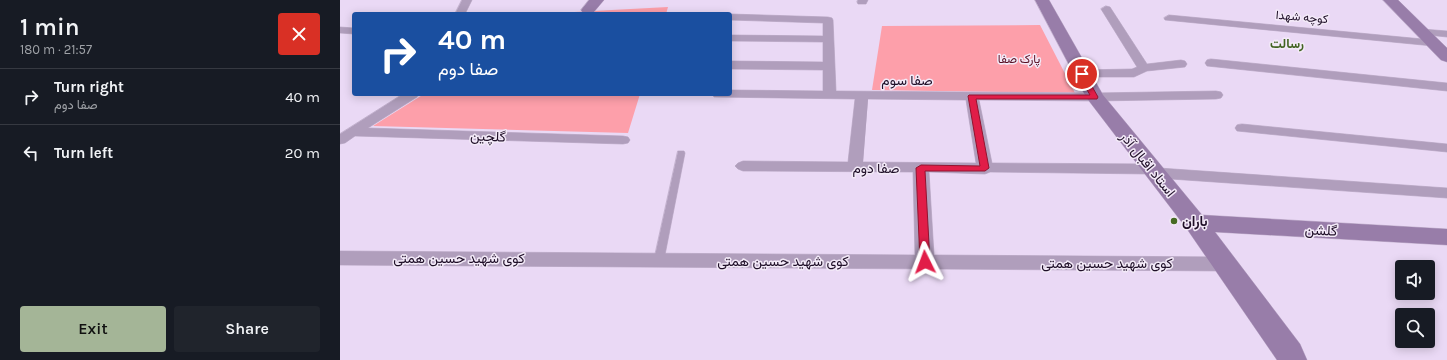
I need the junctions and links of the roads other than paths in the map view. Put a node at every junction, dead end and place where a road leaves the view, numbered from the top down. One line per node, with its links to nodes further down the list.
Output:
1 (467, 0): 5 (street)
2 (1042, 0): 21 (main road, استاد اقبال آذر)
3 (1390, 0): 10 (main road)
4 (1106, 9): 20 (street)
5 (461, 12)
6 (732, 18): 13 (street)
7 (1169, 18): 14 (street, کوچه شهدا)
8 (340, 30): 9 (street)
9 (352, 31)
10 (1422, 32): 11 (street); 14 (main road)
11 (1447, 34)
12 (732, 38): 13 (street)
13 (828, 39): 19 (street)
14 (1433, 43): 15 (main road)
15 (1447, 57)
16 (1211, 63): 22 (street)
17 (1182, 64): 20 (street)
18 (732, 65): 19 (street)
19 (829, 66): 24 (street)
20 (1144, 68): 21 (street)
21 (1082, 74): 29 (main road, استاد اقبال آذر)
22 (1447, 87)
23 (732, 94): 24 (street, صفا سوم)
24 (830, 95): 27 (street, صفا سوم)
25 (1216, 95): 29 (street, صفا سوم)
26 (409, 96): 31 (street)
27 (862, 96): 28 (street, صفا سوم); 36 (street)
28 (972, 96): 29 (street, صفا سوم); 38 (street)
29 (1095, 97): 39 (main road, استاد اقبال آذر)
30 (1242, 128): 33 (street)
31 (346, 136): 32 (street, گلچین)
32 (623, 140)
33 (1447, 148)
34 (681, 153): 44 (lane)
35 (743, 166): 36 (street, صفا دوم)
36 (855, 168): 37 (street, صفا دوم)
37 (921, 168): 38 (street, صفا دوم); 45 (street)
38 (985, 168): 39 (street, صفا دوم)
39 (1154, 171): 40 (street, صفا دوم); 41 (main road, استاد اقبال آذر)
40 (1447, 193)
41 (1195, 222): 42 (main road, گلشن); 46 (main road, استاد اقبال آذر)
42 (1447, 237)
43 (340, 258): 44 (street, کوی شهید حسین همتی)
44 (659, 260): 45 (street, کوی شهید حسین همتی)
45 (925, 262): 46 (street, کوی شهید حسین همتی)
46 (1225, 264): 47 (main road, استاد اقبال آذر)
47 (1292, 360)

